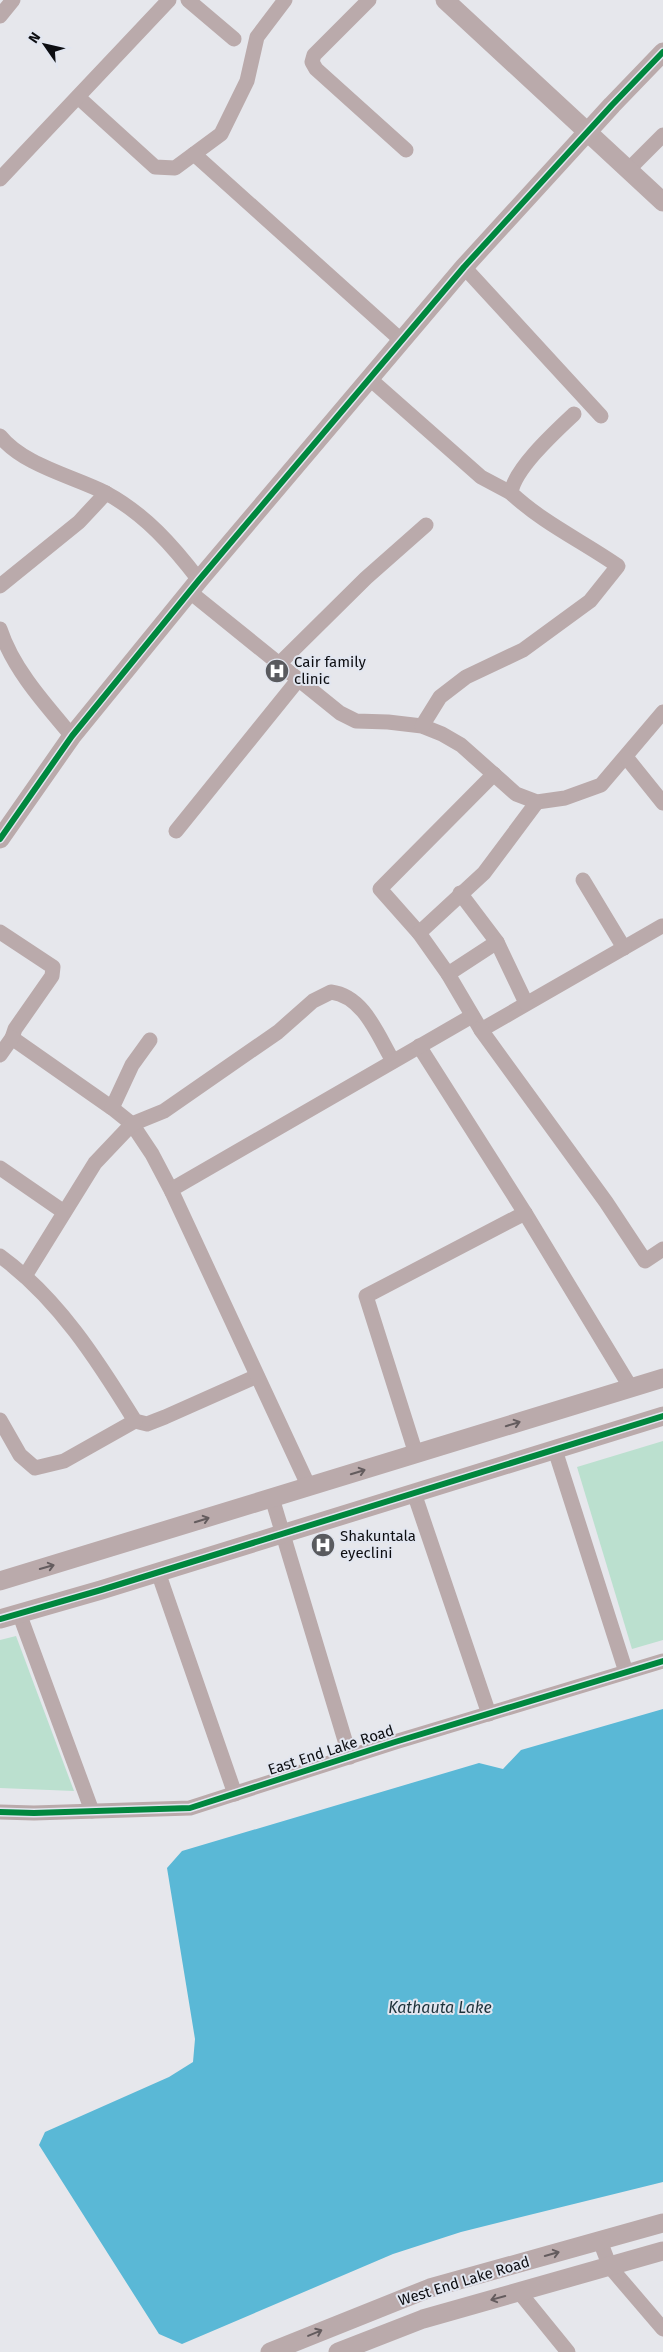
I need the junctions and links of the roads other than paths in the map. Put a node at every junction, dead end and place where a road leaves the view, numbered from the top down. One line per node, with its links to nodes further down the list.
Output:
1 (13, 0): 7 (street)
2 (170, 0): 10 (street)
3 (188, 0): 8 (street)
4 (285, 0): 14 (street)
5 (369, 0): 13 (street)
6 (445, 0): 11 (street)
7 (0, 16)
8 (234, 39)
9 (663, 52): 11 (street)
10 (78, 97): 14 (street); 16 (street)
11 (587, 132): 15 (street); 18 (street)
12 (663, 134): 15 (street)
13 (406, 150)
14 (194, 154): 19 (street)
15 (628, 170): 17 (street)
16 (0, 180)
17 (663, 202)
18 (464, 267): 19 (street); 22 (street)
19 (402, 341): 20 (street)
20 (370, 379): 25 (street); 28 (street)
21 (574, 414): 25 (street)
22 (601, 416)
23 (0, 436): 24 (street)
24 (106, 493): 27 (street); 28 (street)
25 (511, 493): 33 (street)
26 (426, 525): 30 (street)
27 (0, 586)
28 (195, 586): 30 (street); 34 (street)
29 (0, 629): 34 (street)
30 (279, 664): 31 (street)
31 (298, 680): 33 (street); 39 (street)
32 (663, 712): 35 (street)
33 (422, 726): 36 (street)
34 (72, 736): 40 (street)
35 (626, 757): 37 (street); 38 (street)
36 (494, 774): 37 (street); 45 (street)
37 (537, 802): 42 (street)
38 (663, 803)
39 (176, 831)
40 (0, 839)
41 (583, 880): 47 (street)
42 (460, 893): 45 (street); 46 (street)
43 (662, 926): 47 (street)
44 (0, 932): 52 (street)
45 (419, 933): 48 (street)
46 (497, 942): 48 (street); 49 (street)
47 (624, 948): 49 (street)
48 (448, 974): 50 (street)
49 (526, 1003): 51 (street)
50 (472, 1016): 51 (street); 54 (street)
51 (481, 1030): 63 (street)
52 (12, 1038): 55 (street); 57 (street)
53 (150, 1040): 57 (street)
54 (419, 1046): 56 (street); 62 (street)
55 (0, 1055)
56 (393, 1061): 58 (street); 60 (street)
57 (112, 1108): 58 (street)
58 (132, 1124): 60 (street); 61 (street)
59 (0, 1168): 61 (street)
60 (172, 1192): 66 (street)
61 (64, 1212): 65 (street)
62 (525, 1213): 68 (street); 73 (street)
63 (663, 1249)
64 (0, 1256): 65 (street)
65 (25, 1276): 71 (street)
66 (257, 1376): 71 (street); 74 (street)
67 (663, 1378): 68 (street)
68 (631, 1388): 73 (street, one-way to 68)
69 (663, 1416): 72 (street)
70 (0, 1420): 71 (street)
71 (135, 1421)
72 (555, 1450): 75 (street); 83 (street)
73 (416, 1454): 74 (street, one-way to 73)
74 (310, 1487): 76 (street)
75 (414, 1493): 77 (street); 84 (street)
76 (272, 1498): 77 (street); 79 (street, one-way to 76)
77 (283, 1534): 78 (street); 85 (street)
78 (158, 1572): 80 (street); 86 (street)
79 (0, 1581)
80 (19, 1614): 81 (street); 87 (street)
81 (0, 1619)
82 (663, 1661): 83 (street, East End Lake Road)
83 (626, 1672): 84 (street, East End Lake Road)
84 (489, 1714): 85 (street, East End Lake Road)
85 (350, 1757): 86 (street, East End Lake Road)
86 (235, 1794): 87 (street, East End Lake Road)
87 (92, 1811): 88 (street, East End Lake Road)
88 (0, 1812)
89 (663, 2223): 90 (street, West End Lake Road)
90 (600, 2241): 92 (street); 95 (street, West End Lake Road, one-way to 90)
91 (663, 2251): 92 (street, West End Lake Road)
92 (610, 2266): 93 (street, West End Lake Road); 94 (street)
93 (520, 2293): 96 (street, West End Lake Road, one-way to 96); 97 (street)
94 (663, 2329)
95 (270, 2352)
96 (338, 2352)
97 (568, 2352)

